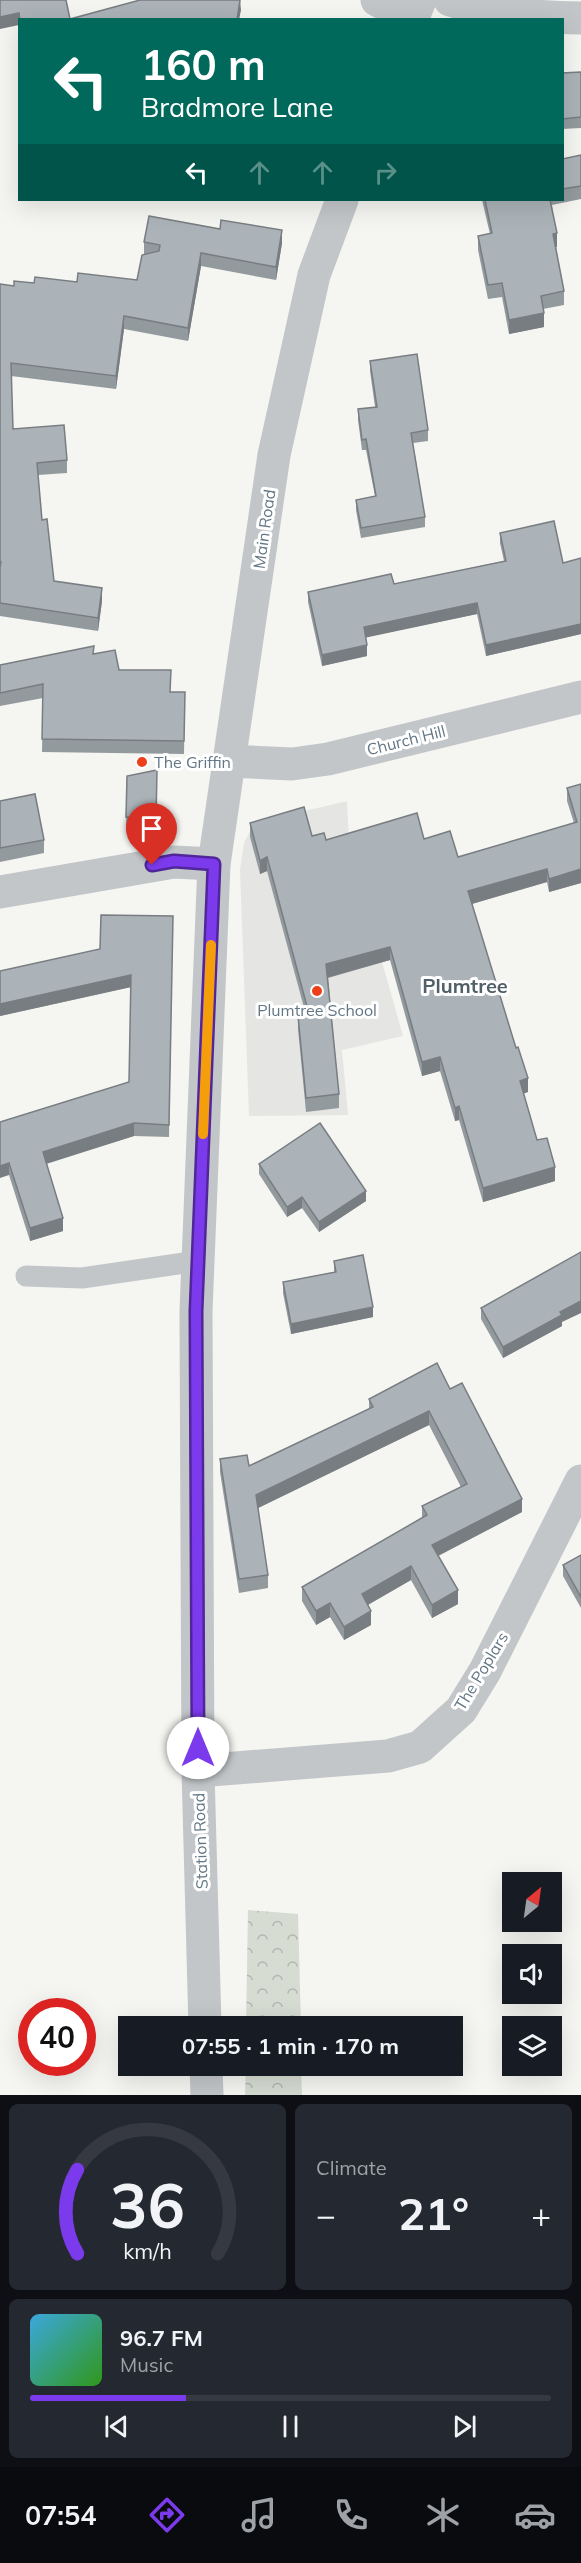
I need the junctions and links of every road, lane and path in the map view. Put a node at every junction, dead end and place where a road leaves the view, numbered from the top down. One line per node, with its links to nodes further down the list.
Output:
1 (376, 0): 3 (street)
2 (450, 0): 4 (street)
3 (414, 13)
4 (581, 18)
5 (342, 201): 7 (street, Main Road)
6 (581, 697): 7 (street, Church Hill)
7 (228, 760): 8 (street, Main Road)
8 (214, 864): 9 (street); 10 (street, Station Road)
9 (0, 892)
10 (198, 1261): 11 (lane); 13 (street, Station Road)
11 (26, 1276)
12 (581, 1480): 13 (street, The Poplars)
13 (198, 1771): 14 (street, Station Road)
14 (205, 2016)
15 (206, 2076): 16 (street)
16 (207, 2095)

